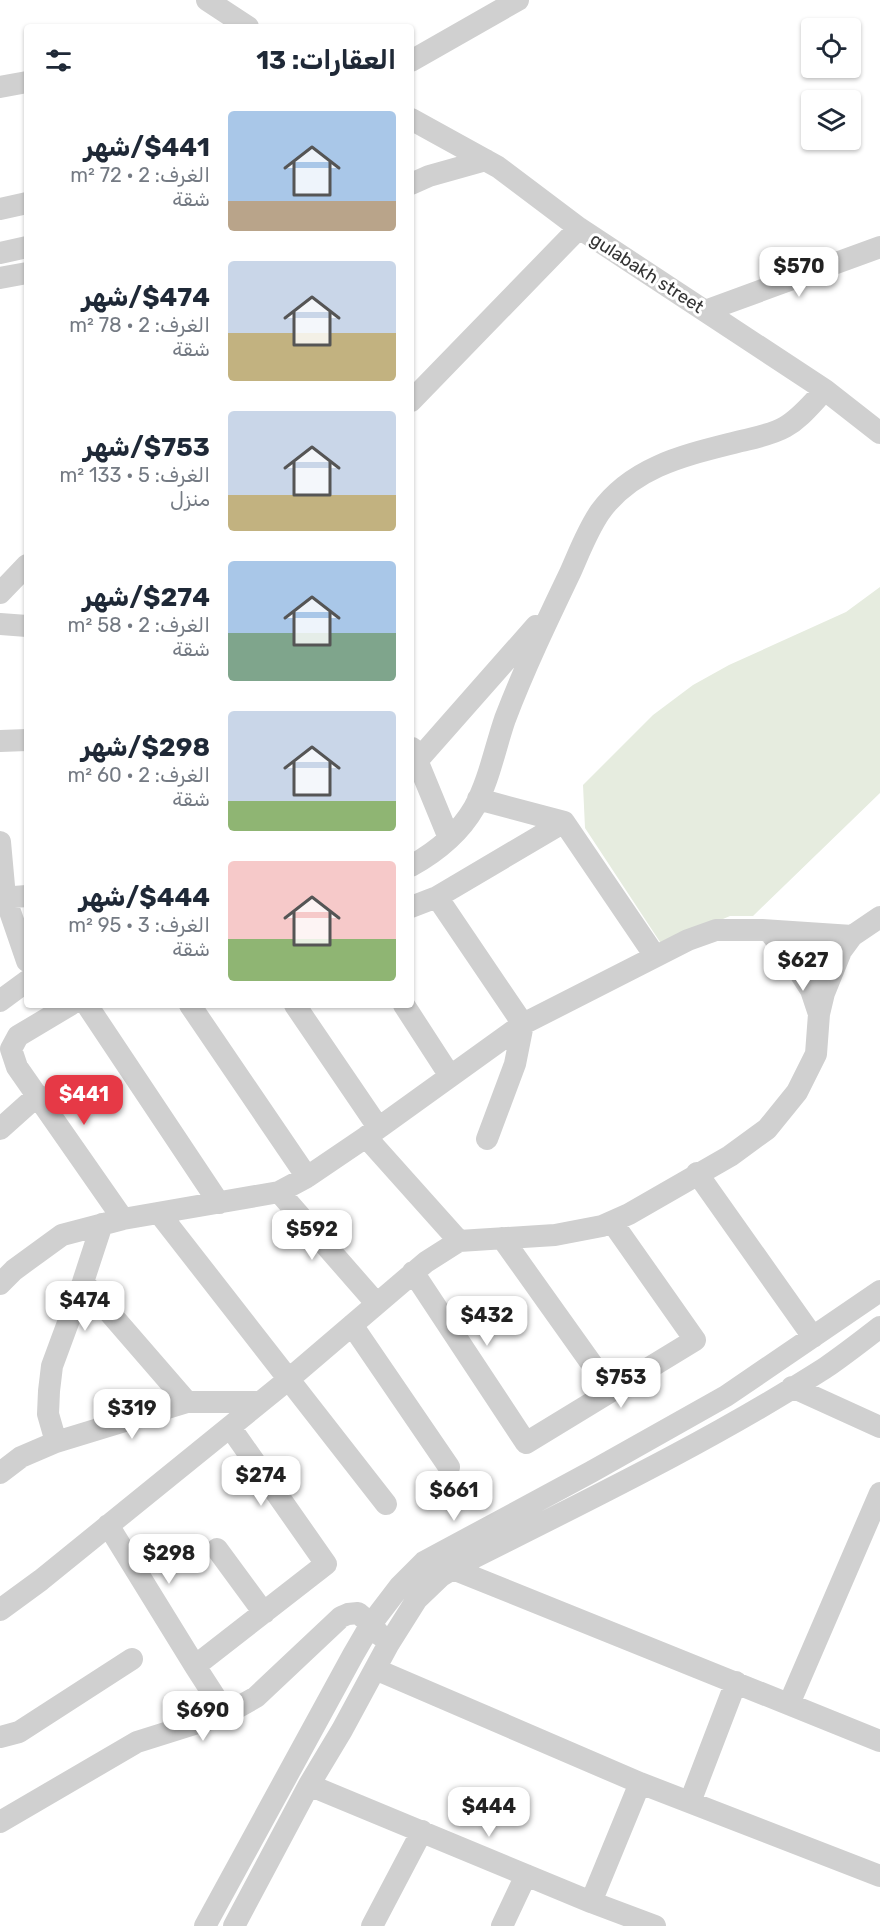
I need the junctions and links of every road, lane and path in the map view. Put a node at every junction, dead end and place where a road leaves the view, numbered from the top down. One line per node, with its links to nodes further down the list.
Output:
1 (207, 0): 3 (street)
2 (505, 2): 4 (street)
3 (243, 24)
4 (414, 59)
5 (24, 83): 6 (street)
6 (0, 87)
7 (414, 121): 8 (street, gulabakh street)
8 (486, 160): 9 (street); 12 (street, gulabakh street)
9 (414, 183)
10 (24, 204): 11 (street)
11 (0, 209)
12 (579, 228): 18 (street, gulabakh street); 20 (street)
13 (880, 247): 18 (street)
14 (24, 248): 15 (street)
15 (0, 253)
16 (24, 274): 17 (street)
17 (0, 278)
18 (705, 311): 19 (street, gulabakh street)
19 (825, 390): 21 (street, gulabakh street); 24 (street)
20 (414, 398)
21 (880, 433)
22 (24, 567): 23 (street)
23 (0, 593)
24 (554, 605): 29 (street); 30 (street)
25 (0, 624): 26 (street)
26 (24, 626)
27 (24, 740): 28 (street)
28 (0, 741)
29 (414, 754): 32 (street)
30 (478, 799): 31 (street); 32 (street)
31 (564, 822): 36 (street); 42 (street)
32 (449, 838): 34 (street)
33 (0, 842): 35 (street)
34 (414, 864)
35 (11, 897): 41 (street)
36 (437, 897): 37 (street); 51 (street)
37 (414, 906)
38 (880, 917): 40 (street)
39 (769, 931): 40 (street); 42 (street); 50 (street)
40 (852, 936): 50 (street)
41 (24, 949)
42 (655, 956): 51 (street)
43 (24, 983): 44 (street)
44 (0, 1000)
45 (65, 1008): 53 (street)
46 (89, 1008): 60 (street)
47 (192, 1008): 58 (street)
48 (297, 1008): 55 (street)
49 (406, 1008): 52 (street)
50 (819, 1014): 57 (street)
51 (523, 1024): 52 (street); 56 (street)
52 (450, 1076): 55 (street)
53 (38, 1095): 54 (street); 62 (street)
54 (0, 1129)
55 (372, 1132): 58 (street); 65 (street)
56 (487, 1140)
57 (697, 1173): 63 (street); 73 (street)
58 (307, 1177): 59 (street)
59 (279, 1192): 60 (street); 70 (street)
60 (219, 1203): 61 (street)
61 (159, 1213): 62 (street); 74 (street)
62 (113, 1221): 66 (street); 68 (street)
63 (612, 1222): 64 (street); 76 (street)
64 (502, 1238): 65 (street); 76 (street)
65 (459, 1241): 67 (street)
66 (5, 1270)
67 (413, 1272): 70 (street); 76 (street)
68 (83, 1282): 77 (street); 81 (street)
69 (880, 1292): 73 (street)
70 (376, 1303): 71 (street)
71 (352, 1325): 74 (street); 82 (street)
72 (880, 1327): 75 (street)
73 (813, 1337): 91 (street)
74 (289, 1379): 78 (street); 85 (street)
75 (792, 1387): 80 (street); 88 (street)
76 (611, 1391)
77 (187, 1402): 78 (street); 81 (street)
78 (260, 1402): 79 (street)
79 (230, 1427): 86 (street); 90 (street)
80 (880, 1427)
81 (56, 1442): 83 (street)
82 (449, 1467)
83 (0, 1473)
84 (880, 1493): 97 (street)
85 (386, 1504)
86 (108, 1525): 89 (street); 94 (street)
87 (217, 1549): 90 (street)
88 (453, 1569): 92 (street); 96 (street)
89 (0, 1610)
90 (264, 1613): 94 (street)
91 (371, 1624): 92 (street); 98 (street); 109 (street)
92 (388, 1645): 95 (street)
93 (132, 1659): 99 (street)
94 (195, 1666): 98 (street)
95 (375, 1669): 101 (street); 102 (street)
96 (736, 1682): 97 (street); 103 (street)
97 (789, 1704): 100 (street)
98 (226, 1714): 104 (street)
99 (0, 1737)
100 (880, 1741)
101 (640, 1783): 103 (street); 108 (street)
102 (309, 1785): 105 (street); 110 (street)
103 (690, 1802): 107 (street)
104 (0, 1822)
105 (422, 1831): 106 (street); 111 (street)
106 (526, 1875): 108 (street); 112 (street)
107 (880, 1876)
108 (591, 1902): 113 (street)
109 (205, 1926)
110 (234, 1926)
111 (372, 1926)
112 (502, 1926)
113 (655, 1926)

